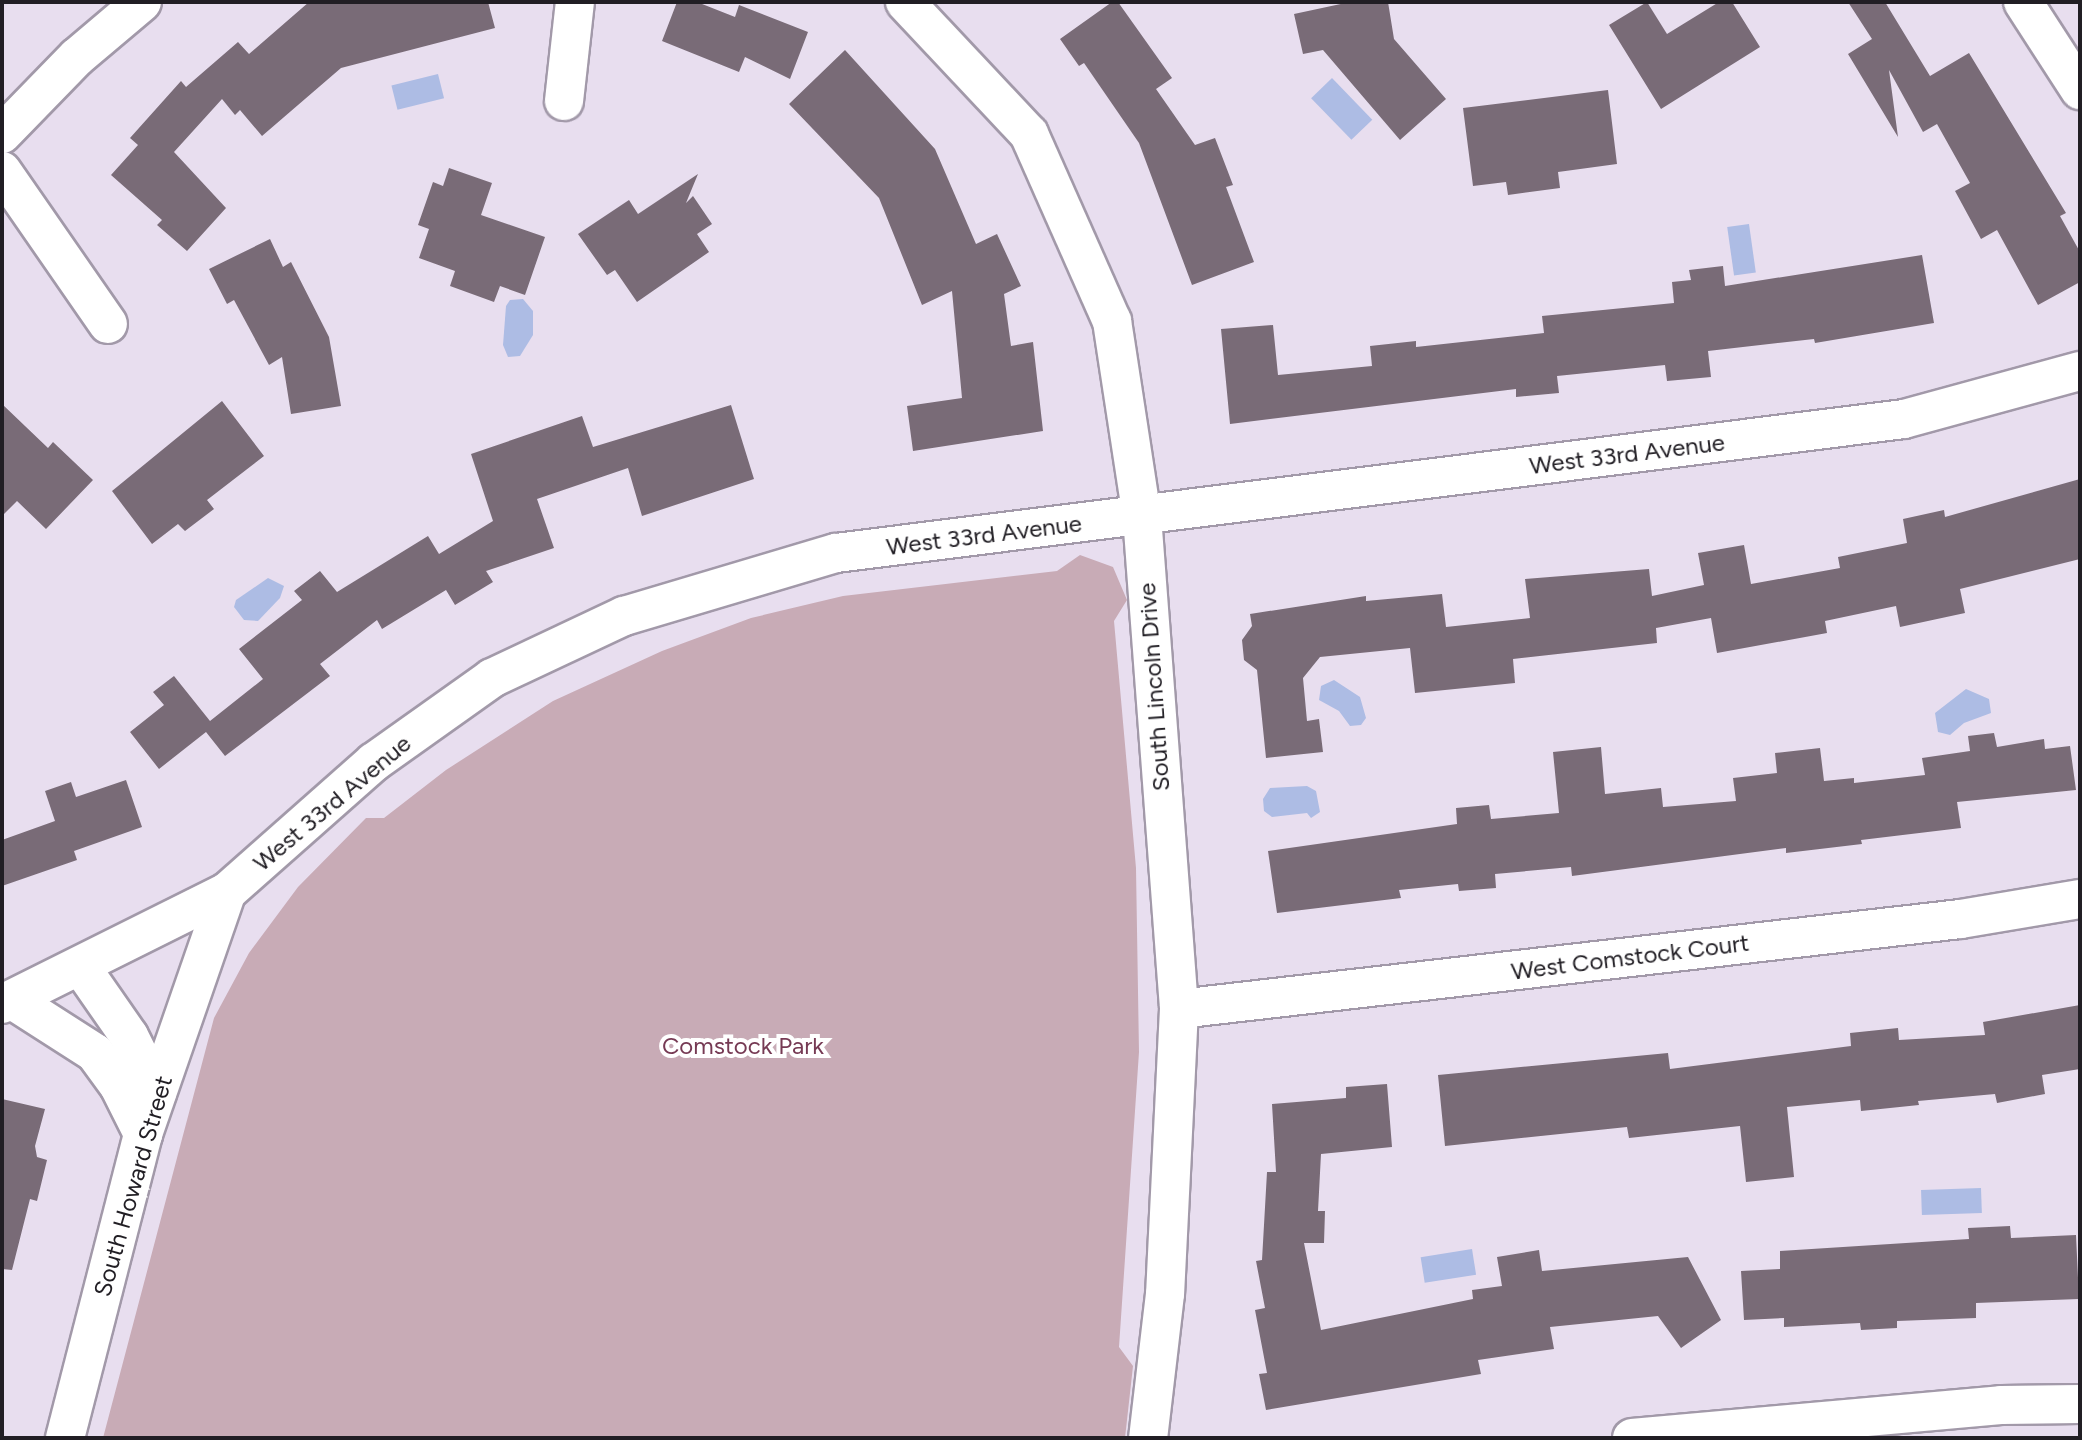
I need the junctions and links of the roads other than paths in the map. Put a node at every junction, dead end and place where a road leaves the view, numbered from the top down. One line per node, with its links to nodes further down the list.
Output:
1 (142, 2): 7 (street)
2 (575, 2): 6 (street)
3 (905, 2): 11 (street, South Lincoln Drive)
4 (2023, 2): 5 (street)
5 (2080, 90)
6 (564, 101)
7 (2, 134)
8 (2, 171): 9 (street)
9 (108, 324)
10 (2080, 371): 11 (street, West 33rd Avenue)
11 (1142, 516): 12 (street, West 33rd Avenue); 16 (street, South Lincoln Drive)
12 (227, 892): 14 (street, West 33rd Avenue); 17 (street, South Howard Street)
13 (2080, 899): 16 (street, West Comstock Court)
14 (81, 967): 15 (street, West 33rd Avenue); 17 (street)
15 (8, 1003): 18 (street)
16 (1179, 1009): 21 (street, South Lincoln Drive)
17 (157, 1092): 18 (street, South Howard Street)
18 (143, 1134): 20 (street, South Howard Street)
19 (2080, 1404): 22 (street)
20 (65, 1438)
21 (1148, 1438)
22 (1632, 1438)

